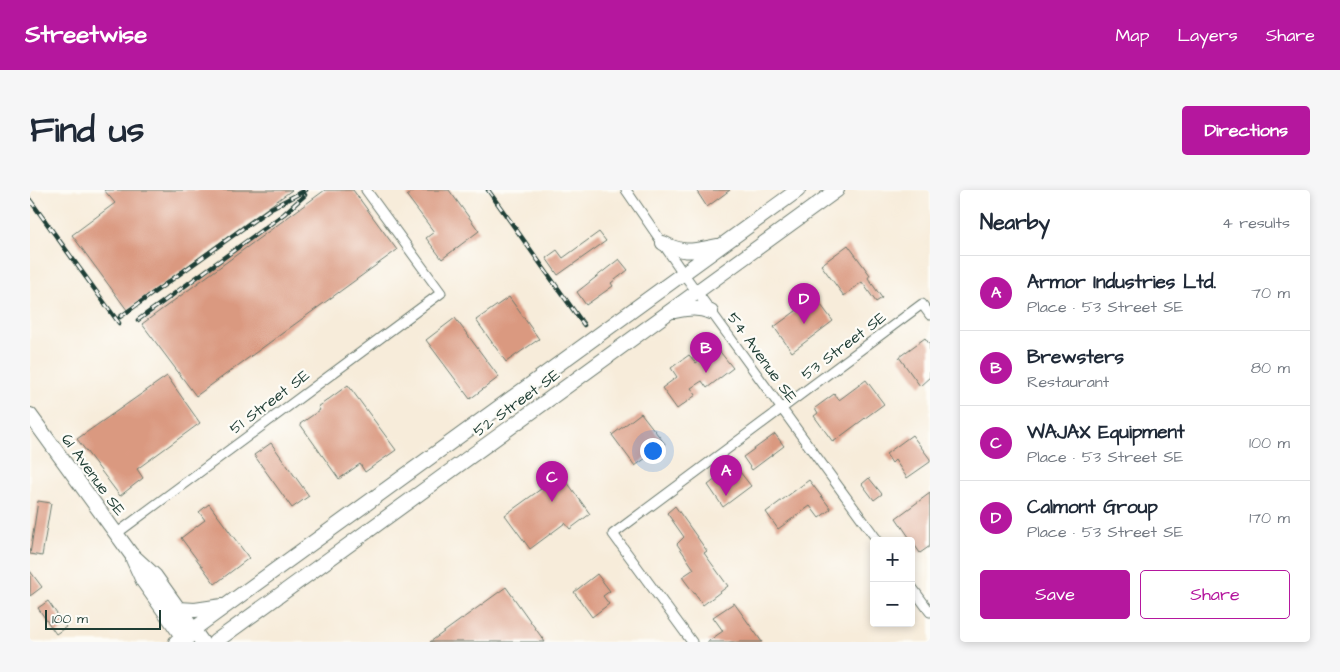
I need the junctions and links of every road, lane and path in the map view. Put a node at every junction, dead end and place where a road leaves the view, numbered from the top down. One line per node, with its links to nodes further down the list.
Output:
1 (366, 190): 14 (street, 51 Street SE)
2 (626, 190): 5 (street, 54 Avenue SE)
3 (798, 190): 6 (main road, 52 Street SE)
4 (837, 190): 8 (main road, 52 Street SE)
5 (663, 243): 6 (main road); 7 (street, 54 Avenue SE)
6 (722, 246): 7 (main road, 52 Street SE)
7 (683, 274): 8 (street, 54 Avenue SE); 18 (main road, 52 Street SE)
8 (697, 292): 9 (main road, 52 Street SE); 10 (street, 54 Avenue SE)
9 (670, 312): 10 (main road); 21 (main road, 52 Street SE)
10 (711, 312): 12 (street, 54 Avenue SE)
11 (930, 315): 12 (street, 53 Street SE)
12 (782, 409): 15 (street, 54 Avenue SE); 25 (street, 53 Street SE)
13 (30, 415): 14 (main road, 61 Avenue SE)
14 (116, 534): 16 (main road, 61 Avenue SE)
15 (875, 537)
16 (131, 554): 19 (main road, 61 Avenue SE); 22 (main road, 61 Avenue SE)
17 (915, 591): 20 (street)
18 (225, 605): 19 (main road); 22 (main road, 52 Street SE)
19 (179, 609): 22 (main road, 61 Avenue SE)
20 (930, 612)
21 (226, 637): 24 (main road, 52 Street SE)
22 (184, 638): 23 (main road, 61 Avenue SE)
23 (202, 642)
24 (214, 642)
25 (692, 642)

